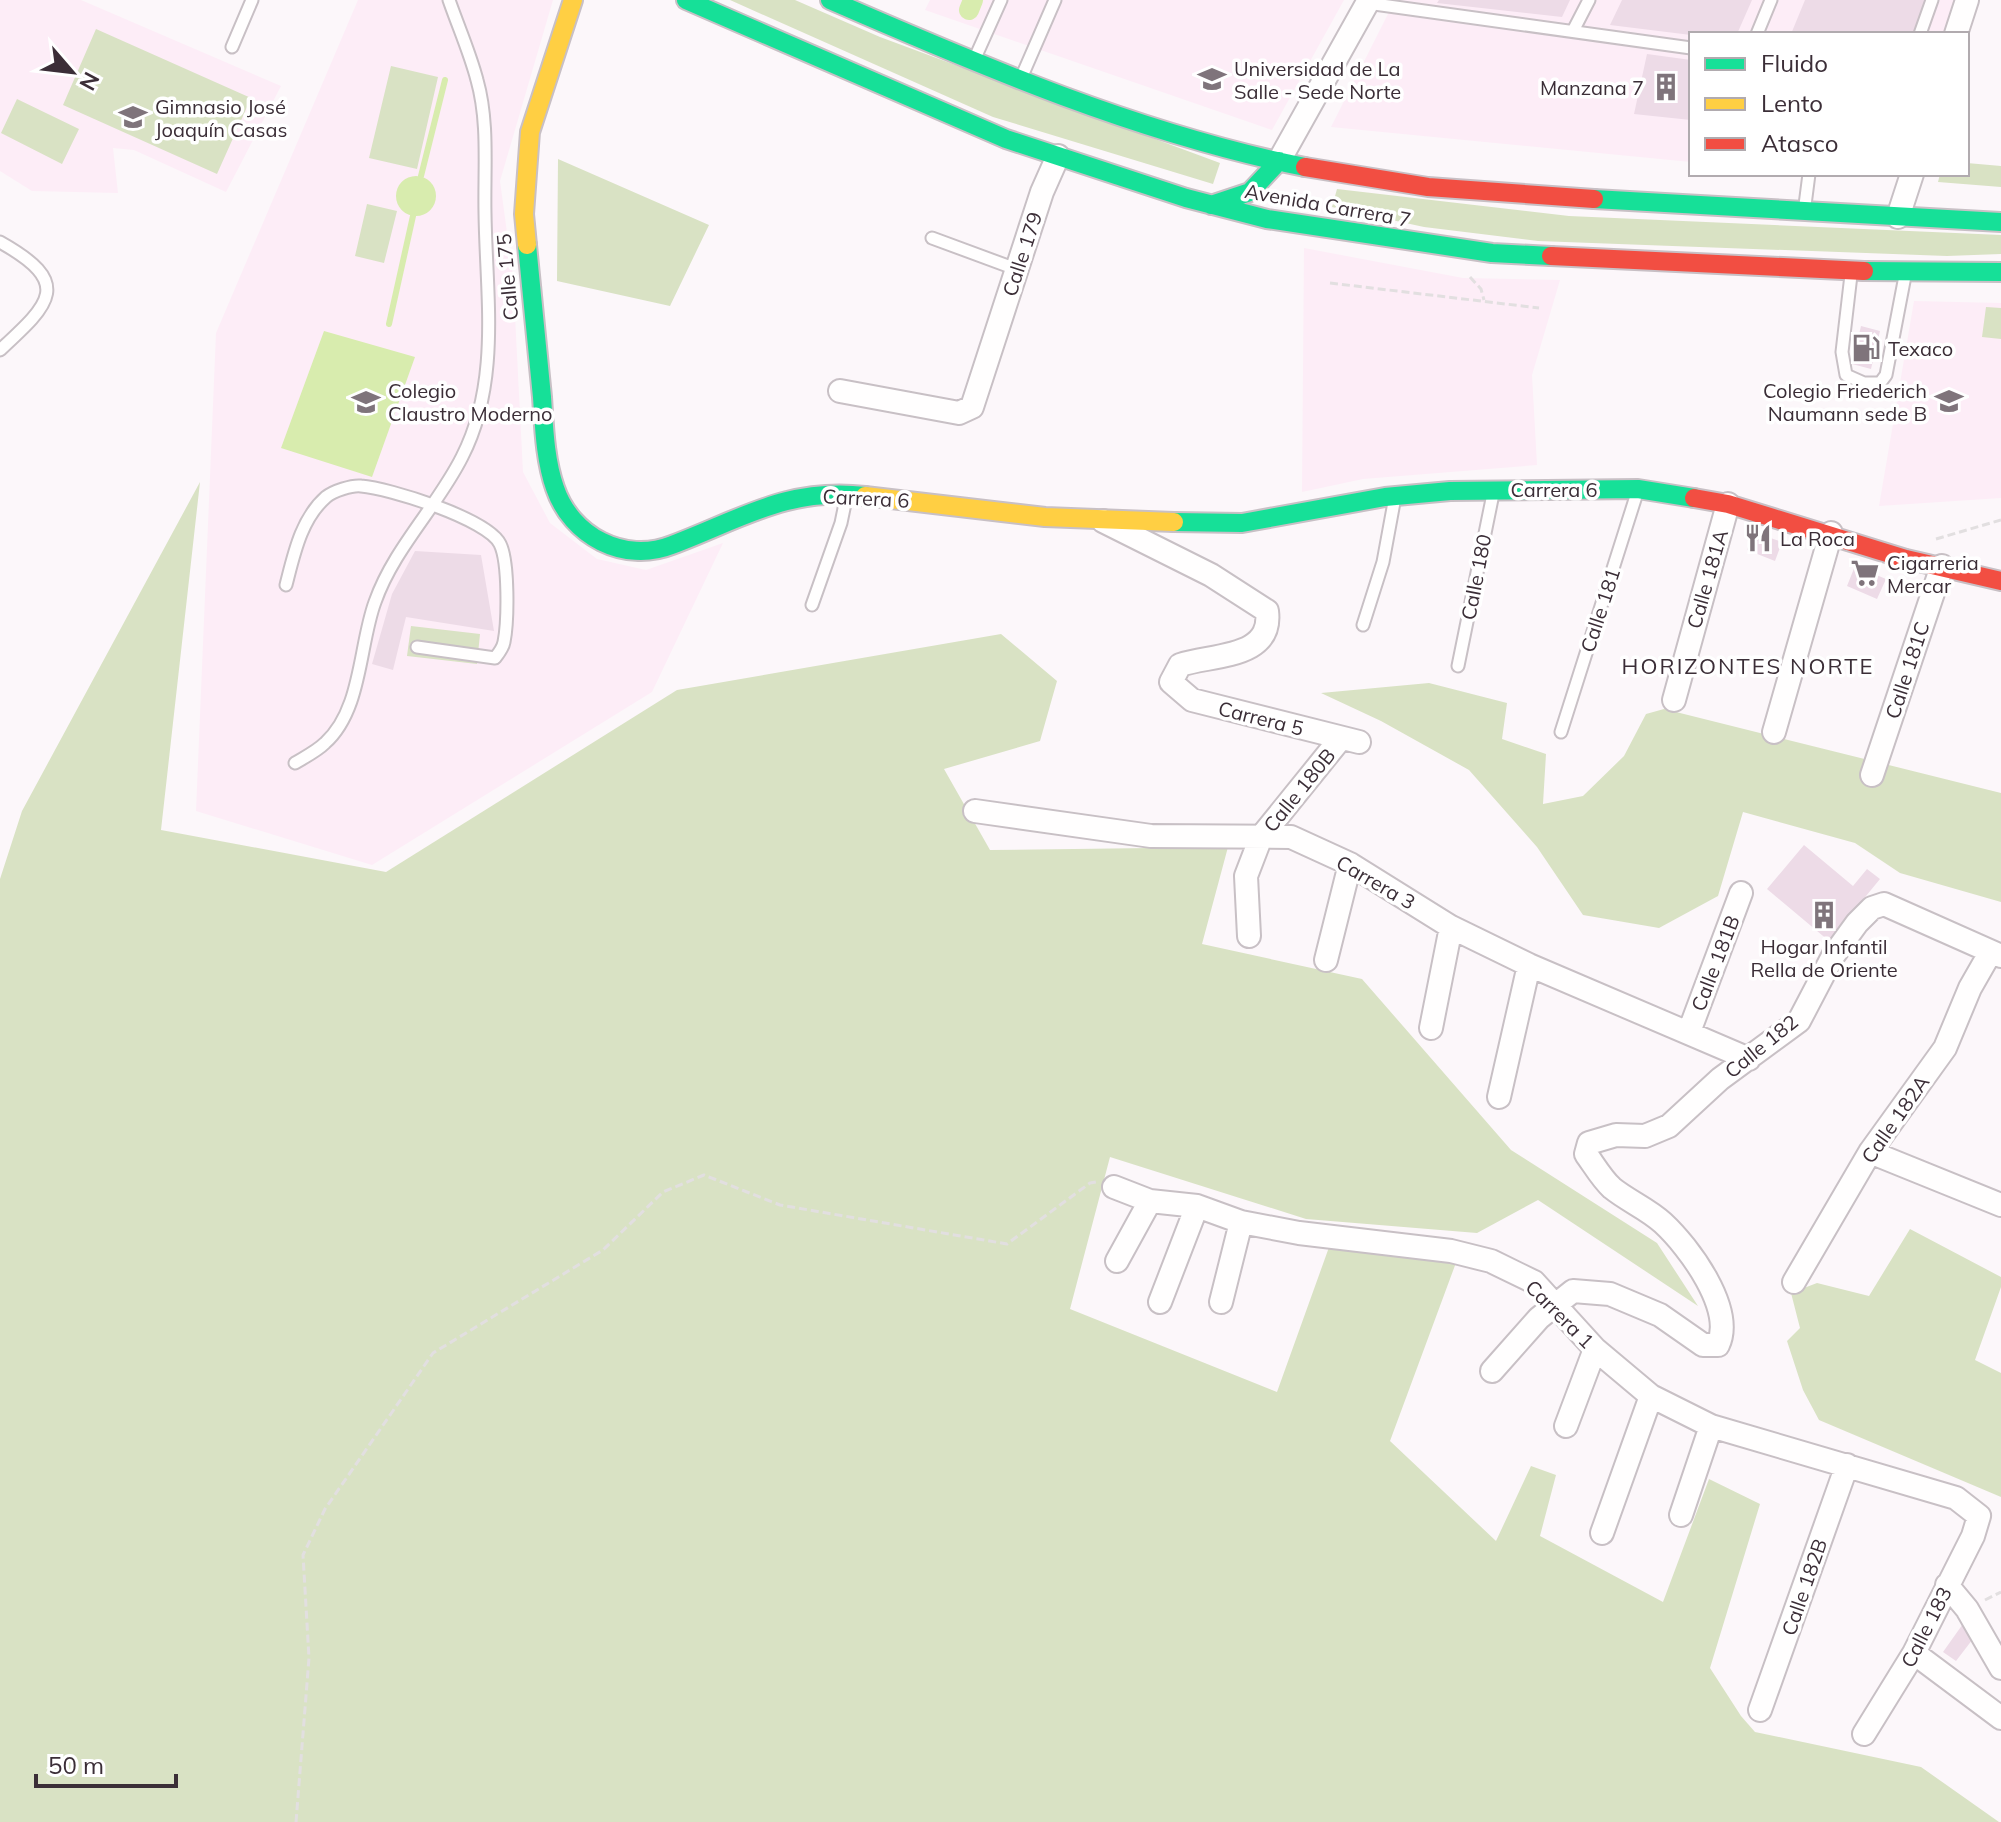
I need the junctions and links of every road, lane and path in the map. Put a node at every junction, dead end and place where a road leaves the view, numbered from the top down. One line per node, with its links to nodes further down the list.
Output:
1 (252, 0): 18 (lane)
2 (449, 0): 46 (lane)
3 (573, 0): 51 (main road, Calle 175)
4 (686, 0): 22 (main road, Avenida Carrera 7)
5 (830, 0): 20 (main road, Avenida Carrera 7)
6 (1001, 0): 20 (lane)
7 (1055, 0): 21 (lane)
8 (1589, 0): 14 (lane)
9 (1771, 0): 15 (lane)
10 (1932, 0): 16 (lane)
11 (1967, 0): 17 (street)
12 (1368, 2): 13 (lane); 23 (street)
13 (1414, 4): 14 (lane)
14 (1573, 31): 19 (lane)
15 (1758, 32)
16 (1921, 32)
17 (1957, 32)
18 (232, 47)
19 (1689, 48)
20 (974, 62): 21 (main road, Avenida Carrera 7)
21 (1020, 80): 23 (main road, Avenida Carrera 7)
22 (1058, 156): 26 (main road, Avenida Carrera 7); 32 (street, Calle 179)
23 (1279, 161): 26 (main road); 27 (main road, Avenida Carrera 7)
24 (1809, 176): 27 (lane)
25 (1911, 176): 28 (street)
26 (1211, 205): 34 (main road, Avenida Carrera 7)
27 (1804, 210): 28 (main road, Avenida Carrera 7)
28 (1898, 217): 29 (main road, Avenida Carrera 7)
29 (2001, 222)
30 (932, 238): 32 (lane)
31 (0, 242): 40 (lane)
32 (1016, 269): 41 (street, Calle 179)
33 (1465, 271): 38 (path)
34 (1851, 271): 35 (main road, Avenida Carrera 7); 35 (lane)
35 (1905, 272): 36 (main road, Avenida Carrera 7)
36 (2001, 272)
37 (1330, 283): 38 (path)
38 (1484, 300): 39 (path)
39 (1539, 308)
40 (0, 350)
41 (840, 391)
42 (1494, 489): 43 (main road, Carrera 6); 45 (main road, Carrera 6); 59 (lane, Calle 180)
43 (1638, 489): 47 (main road, Carrera 6); 62 (lane, Calle 181)
44 (847, 494): 48 (main road, Carrera 6); 51 (main road, Carrera 6); 56 (lane)
45 (1395, 497): 48 (main road, Carrera 6); 57 (lane)
46 (432, 504): 55 (lane); 58 (lane); 65 (lane)
47 (1728, 504): 50 (main road, Carrera 6); 61 (street, Calle 181A)
48 (1098, 518): 60 (street, Carrera 6)
49 (2001, 520): 52 (path)
50 (1831, 533): 53 (main road, Carrera 6); 63 (street)
51 (596, 540)
52 (1935, 540)
53 (1942, 566): 54 (main road, Carrera 6); 66 (street, Calle 181C)
54 (2001, 581)
55 (286, 585)
56 (812, 605)
57 (1363, 625)
58 (417, 647)
59 (1458, 666)
60 (1171, 682): 64 (street, Carrera 5)
61 (1674, 700)
62 (1561, 732)
63 (1774, 732)
64 (1350, 740): 68 (street, Calle 180B)
65 (295, 763)
66 (1872, 775)
67 (975, 811): 68 (street, Carrera 3)
68 (1261, 837): 69 (street, Carrera 3); 72 (street, Calle 180B)
69 (1350, 864): 71 (street, Carrera 3); 74 (street)
70 (1741, 893): 77 (street, Calle 181B)
71 (1451, 927): 75 (street, Carrera 3); 76 (street)
72 (1249, 936)
73 (1996, 955): 78 (street, Calle 182); 80 (street, Calle 182A)
74 (1326, 960)
75 (1529, 965): 77 (street, Carrera 3); 79 (street)
76 (1431, 1028)
77 (1689, 1032): 78 (street, Carrera 3)
78 (1749, 1059): 90 (street, Calle 182)
79 (1499, 1097)
80 (1870, 1152): 83 (street); 87 (street, Calle 182A)
81 (1114, 1187): 82 (street, Carrera 1); 106 (path)
82 (1150, 1201): 84 (street, Carrera 1); 86 (street)
83 (2001, 1205)
84 (1197, 1206): 85 (street, Carrera 1); 88 (street)
85 (1241, 1222): 89 (street); 90 (street, Carrera 1)
86 (1117, 1261)
87 (1794, 1282)
88 (1160, 1302)
89 (1221, 1302)
90 (1556, 1303): 91 (street, Carrera 1); 92 (street)
91 (1595, 1349): 93 (street, Carrera 1); 94 (street)
92 (1492, 1371)
93 (1651, 1396): 95 (street, Carrera 1); 99 (street)
94 (1566, 1426)
95 (1711, 1426): 96 (street, Carrera 1); 97 (street)
96 (1847, 1465): 98 (street, Carrera 1); 103 (street, Calle 182B)
97 (1681, 1515)
98 (1979, 1516): 100 (street, Calle 183)
99 (1602, 1533)
100 (1947, 1585): 101 (street, Calle 183); 102 (street)
101 (1914, 1653): 104 (street); 105 (street, Calle 183)
102 (2001, 1668)
103 (1760, 1710)
104 (2001, 1718)
105 (1864, 1734)
106 (296, 1822)

